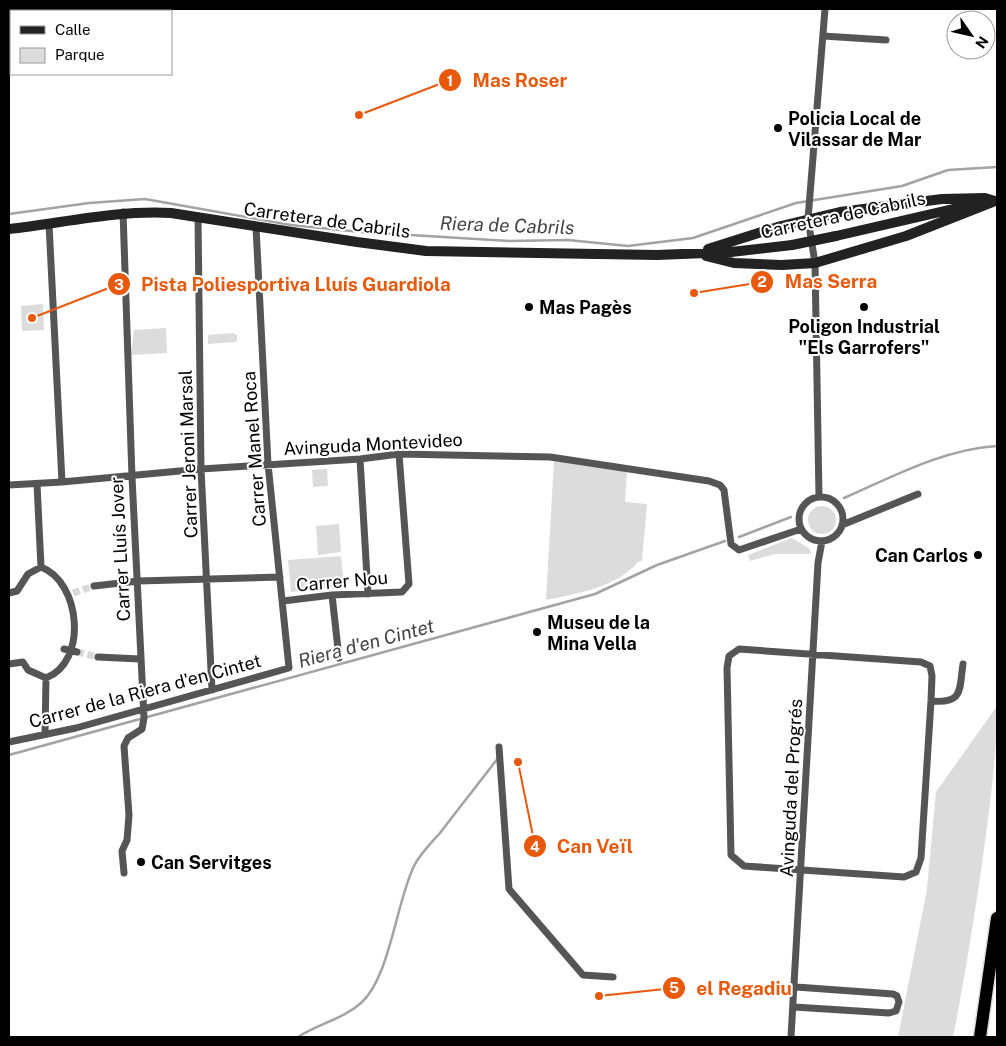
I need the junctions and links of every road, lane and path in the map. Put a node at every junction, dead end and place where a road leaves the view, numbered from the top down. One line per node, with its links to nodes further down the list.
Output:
1 (825, 9): 2 (street)
2 (824, 36): 3 (street); 7 (street)
3 (886, 40)
4 (996, 201): 7 (street); 11 (street, Carretera de Cabrils, bridge); 12 (street)
5 (123, 212): 6 (street, Carretera de Cabrils); 8 (street, Carretera de Cabrils); 17 (street, Carrer Lluís Jover)
6 (198, 217): 9 (street, Carretera de Cabrils); 16 (street, Carrer Jeroni Marsal)
7 (808, 219): 11 (street); 12 (street)
8 (49, 224): 10 (street, Carretera de Cabrils); 18 (street)
9 (256, 227): 11 (street, Carretera de Cabrils); 15 (street, Carrer Manel Roca)
10 (9, 229)
11 (695, 253): 12 (street)
12 (815, 263): 22 (street)
13 (399, 454): 14 (street, Avinguda Montevideo); 24 (street, Avinguda Montevideo); 32 (street, Carrer Nou)
14 (360, 459): 15 (street, Avinguda Montevideo); 32 (street)
15 (268, 464): 16 (street, Avinguda Montevideo); 27 (street, Carrer Manel Roca)
16 (201, 469): 17 (street, Avinguda Montevideo); 28 (street, Carrer Jeroni Marsal)
17 (132, 476): 18 (street, Avinguda Montevideo); 29 (street, Carrer Lluís Jover)
18 (62, 482): 19 (street, Avinguda Montevideo)
19 (37, 484): 20 (street, Avinguda Montevideo); 26 (street)
20 (9, 485)
21 (918, 494): 23 (street)
22 (819, 497): 23 (street); 24 (street)
23 (842, 525): 25 (street)
24 (801, 529): 25 (street)
25 (822, 541): 35 (street, Avinguda del Progrés)
26 (41, 567): 31 (street); 42 (street)
27 (280, 577): 28 (street); 34 (street, Carrer Manel Roca)
28 (208, 579): 29 (street); 43 (street, Carrer Jeroni Marsal)
29 (138, 581): 30 (street); 38 (street, Carrer Lluís Jover)
30 (94, 586)
31 (10, 593)
32 (368, 594): 33 (street, Carrer Nou)
33 (332, 596): 34 (street, Carrer Nou); 37 (street)
34 (283, 601): 41 (street, Carrer Manel Roca)
35 (814, 655): 44 (street); 49 (street, Avinguda del Progrés); 49 (street)
36 (98, 656): 38 (street)
37 (339, 658)
38 (140, 659): 45 (street, Carrer Lluís Jover)
39 (12, 664): 42 (street)
40 (964, 664): 44 (street)
41 (289, 668): 43 (street, Carrer de la Riera d'en Cintet)
42 (46, 678): 46 (street)
43 (212, 690): 45 (street, Carrer de la Riera d'en Cintet)
44 (931, 702): 49 (street)
45 (144, 709): 46 (street, Carrer de la Riera d'en Cintet); 50 (street, Carrer Lluís Jover)
46 (45, 734): 47 (street, Carrer de la Riera d'en Cintet)
47 (9, 742)
48 (500, 748): 52 (street)
49 (801, 869): 53 (street, Avinguda del Progrés)
50 (124, 873)
51 (997, 918): 56 (highway)
52 (614, 977)
53 (796, 987): 54 (street, Avinguda del Progrés); 54 (street)
54 (794, 1007): 55 (street, Avinguda del Progrés)
55 (792, 1037)
56 (980, 1037)

